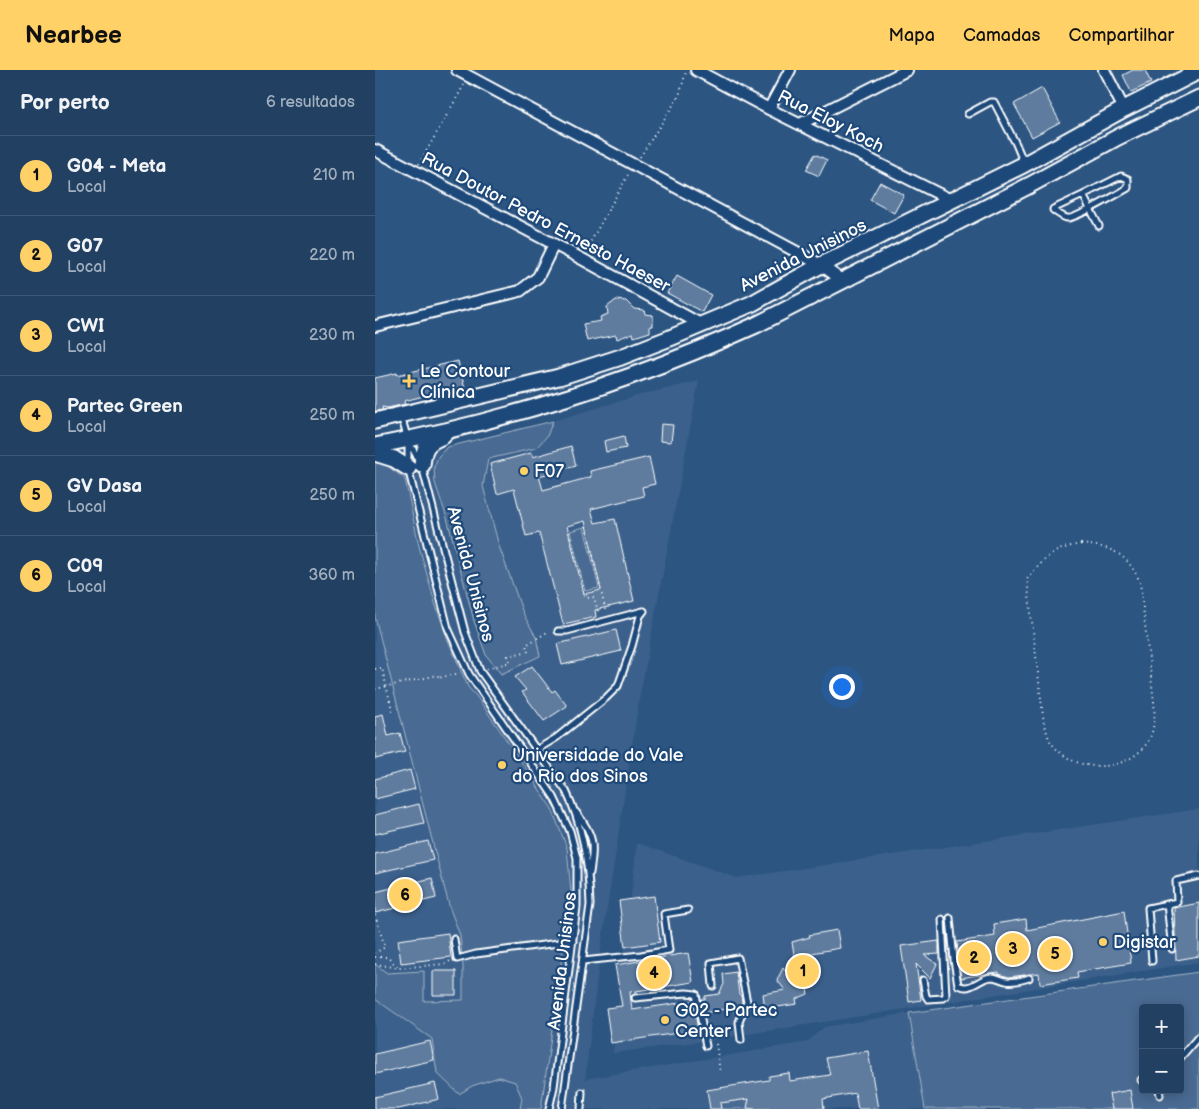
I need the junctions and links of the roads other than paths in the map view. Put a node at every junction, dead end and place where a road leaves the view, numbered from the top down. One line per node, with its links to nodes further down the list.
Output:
1 (457, 70): 21 (street)
2 (696, 70): 9 (street, Rua Eloy Koch)
3 (790, 70): 9 (street)
4 (907, 70): 7 (street)
5 (1104, 70): 10 (street)
6 (1199, 71): 10 (main road, Avenida Unisinos)
7 (889, 74): 12 (street)
8 (1199, 98): 15 (main road, Avenida Unisinos)
9 (769, 109): 12 (street, Rua Eloy Koch)
10 (1124, 109): 14 (main road, Avenida Unisinos)
11 (968, 114): 14 (lane)
12 (800, 124): 17 (street, Rua Eloy Koch)
13 (375, 150): 20 (street, Rua Doutor Pedro Ernesto Haeser)
14 (1025, 164): 15 (main road, Avenida Unisinos)
15 (1013, 182): 17 (main road, Avenida Unisinos); 22 (main road, Avenida Unisinos)
16 (1083, 195): 18 (lane); 18 (lane); 18 (lane)
17 (951, 200): 21 (main road, Avenida Unisinos)
18 (1090, 209): 19 (lane)
19 (1099, 226)
20 (554, 244): 23 (street, Rua Doutor Pedro Ernesto Haeser); 24 (street)
21 (821, 265): 22 (street); 23 (main road, Avenida Unisinos)
22 (843, 281): 26 (main road, Avenida Unisinos)
23 (702, 325): 25 (main road, Avenida Unisinos)
24 (375, 326)
25 (559, 377): 26 (main road); 27 (main road, Avenida Unisinos)
26 (572, 395): 29 (main road, Avenida Unisinos)
27 (401, 415): 28 (main road, Avenida Unisinos); 30 (lane, Avenida Unisinos)
28 (375, 421)
29 (460, 428): 30 (main road, Avenida Unisinos); 33 (main road)
30 (408, 440): 31 (main road, Avenida Unisinos); 33 (lane, Avenida Unisinos); 33 (lane, Avenida Unisinos)
31 (375, 446)
32 (375, 454): 33 (main road)
33 (415, 467): 35 (lane, Avenida Unisinos); 36 (lane, Avenida Unisinos)
34 (558, 632): 35 (lane)
35 (538, 750): 36 (lane); 37 (lane, Avenida Unisinos)
36 (526, 756): 47 (lane, Avenida Unisinos)
37 (575, 810): 38 (lane, Avenida Unisinos); 39 (lane)
38 (582, 838): 39 (lane); 41 (lane, Avenida Unisinos)
39 (593, 841): 41 (lane)
40 (1199, 876): 42 (lane)
41 (589, 881): 49 (lane, Avenida Unisinos)
42 (1167, 904): 48 (lane); 50 (lane)
43 (688, 910): 49 (lane)
44 (950, 918): 51 (lane)
45 (942, 919): 52 (lane)
46 (454, 939): 47 (lane)
47 (573, 941): 60 (lane, Avenida Unisinos)
48 (1172, 949)
49 (583, 961): 61 (lane, Avenida Unisinos)
50 (1152, 962)
51 (1029, 978)
52 (923, 980)
53 (713, 986): 56 (lane)
54 (635, 998): 57 (lane)
55 (1199, 1036): 58 (lane)
56 (741, 1040)
57 (706, 1046)
58 (1184, 1054)
59 (582, 1092): 62 (lane)
60 (549, 1109)
61 (562, 1109)
62 (581, 1109)

